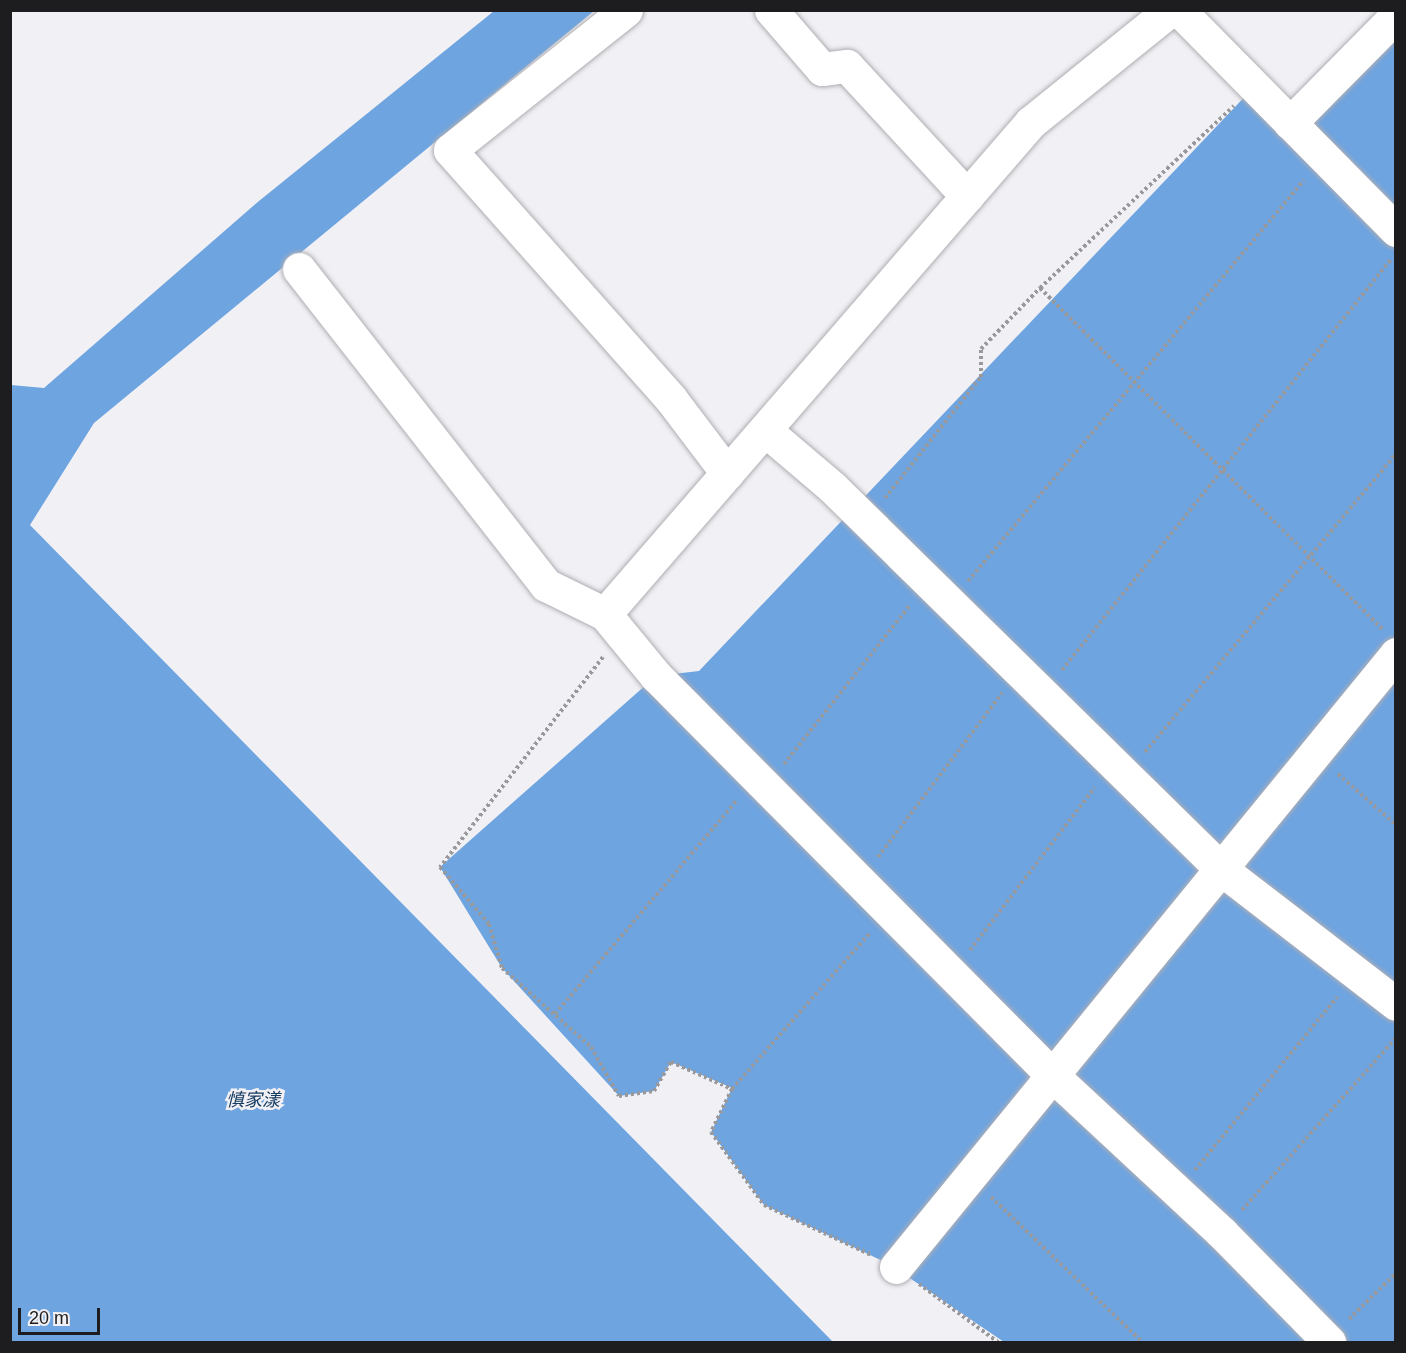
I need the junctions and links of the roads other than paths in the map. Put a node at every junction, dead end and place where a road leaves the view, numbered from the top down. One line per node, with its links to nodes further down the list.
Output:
1 (626, 10): 11 (street)
2 (771, 10): 7 (street)
3 (1170, 10): 7 (street)
4 (1179, 10): 6 (street)
5 (1395, 16): 6 (street)
6 (1290, 123): 8 (street)
7 (967, 196): 10 (street)
8 (1395, 230)
9 (299, 269): 12 (street)
10 (765, 430): 11 (street); 14 (street)
11 (727, 473): 12 (street)
12 (614, 623): 16 (street)
13 (1392, 644): 14 (street)
14 (1221, 869): 15 (street); 16 (street)
15 (1395, 1004)
16 (1052, 1075): 17 (street); 18 (street)
17 (896, 1267)
18 (1328, 1342)

